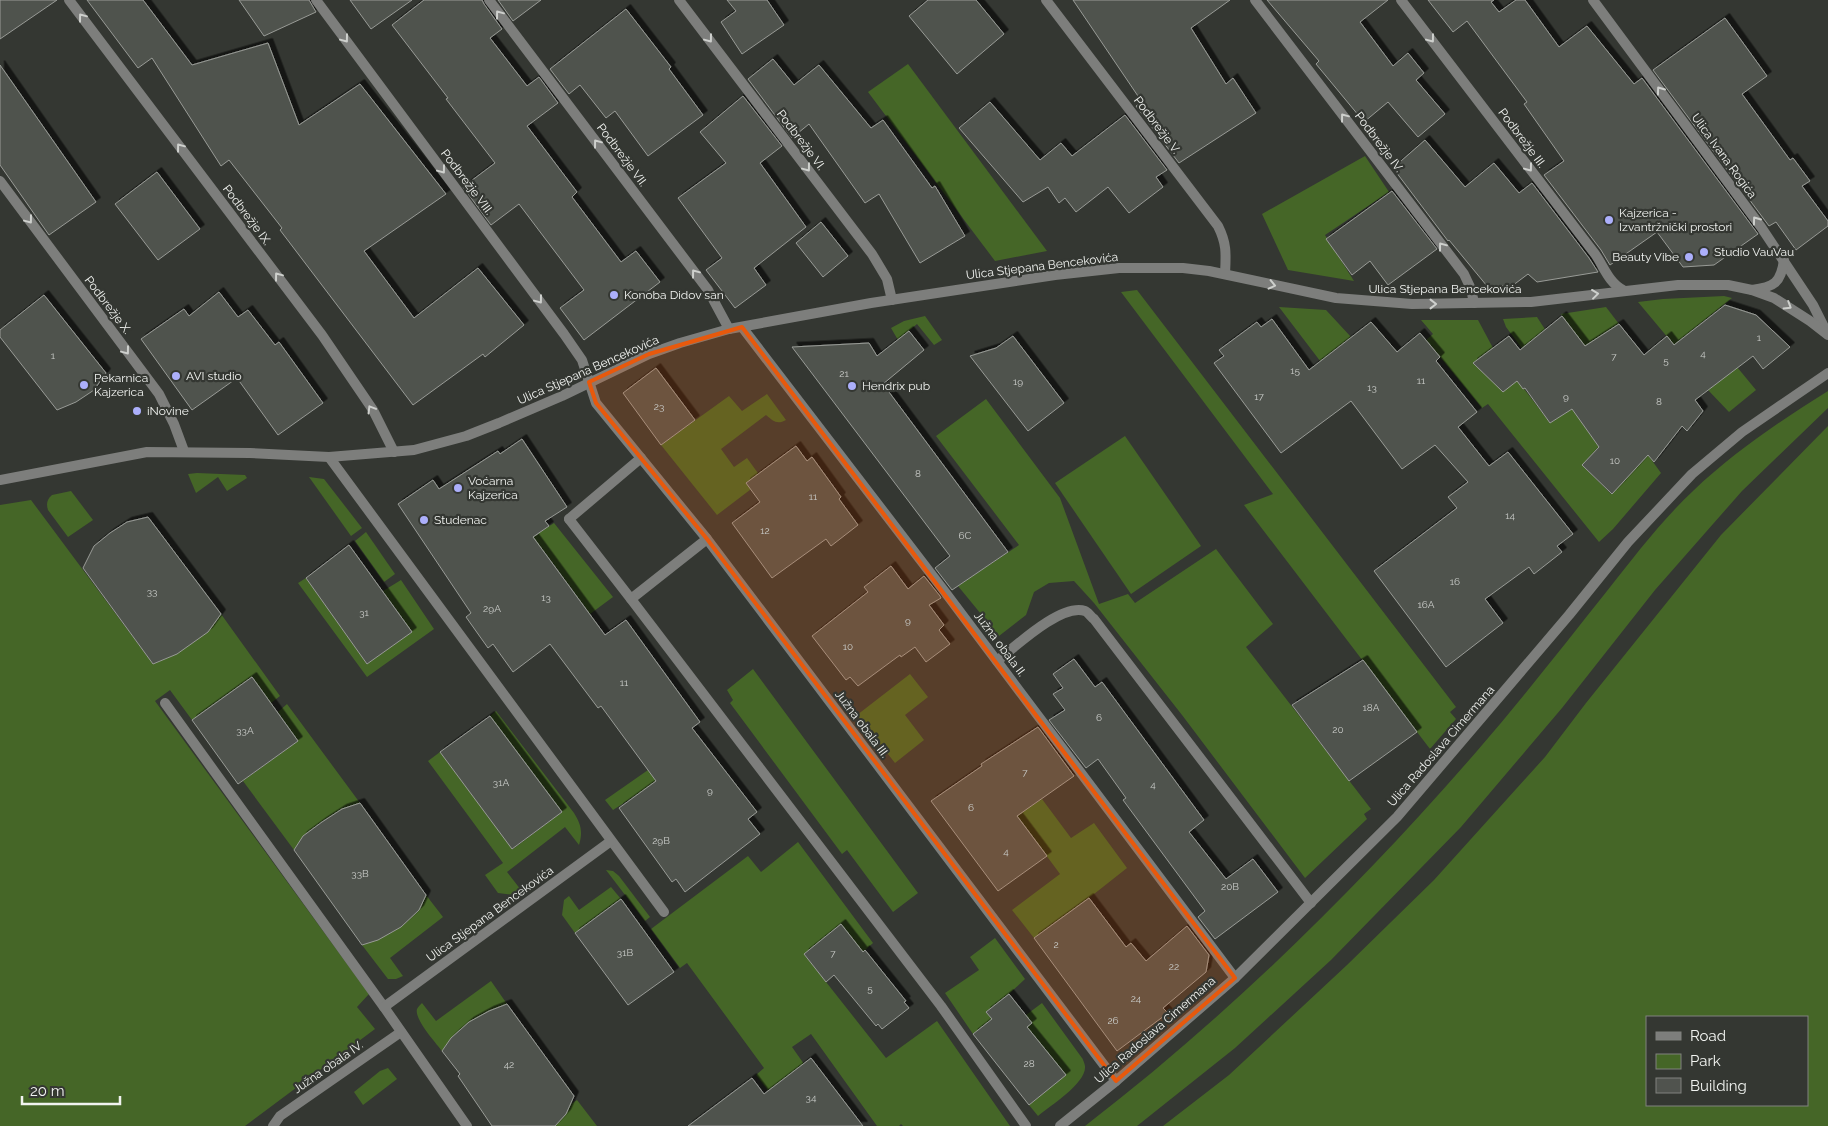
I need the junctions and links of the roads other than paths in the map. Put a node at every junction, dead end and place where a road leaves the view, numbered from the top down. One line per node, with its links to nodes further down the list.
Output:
1 (70, 0): 22 (street, Podbrežje IX., one-way to 1)
2 (316, 0): 20 (street, Podbrežje VIII., one-way to 20)
3 (489, 0): 17 (street, Podbrežje VII., one-way to 3)
4 (680, 0): 14 (street, Podbrežje VI., one-way to 14)
5 (1046, 0): 11 (street, Podbrežje V.)
6 (1255, 0): 15 (street, Podbrežje IV., one-way to 6)
7 (1401, 0): 12 (street, Podbrežje III., one-way to 12)
8 (1593, 0): 10 (street, Ulica Ivana Rogića, one-way to 8)
9 (0, 181): 21 (street, Podbrežje X., one-way to 21)
10 (1784, 260): 13 (street); 18 (street, Ulica Ivana Rogića)
11 (1225, 274): 14 (street, Ulica Stjepana Bencekovića); 15 (street, Ulica Stjepana Bencekovića, one-way to 15)
12 (1623, 290): 13 (street, Ulica Stjepana Bencekovića); 15 (street, Ulica Stjepana Bencekovića, one-way to 12)
13 (1752, 290): 18 (street, Ulica Stjepana Bencekovića, one-way to 18)
14 (892, 300): 16 (street, Ulica Stjepana Bencekovića)
15 (1474, 303)
16 (742, 327): 17 (street, Ulica Stjepana Bencekovića); 28 (street, Južna obala II.)
17 (729, 329): 20 (street, Ulica Stjepana Bencekovića)
18 (1828, 334)
19 (1828, 373): 31 (street, Ulica Radoslava Cimermana)
20 (590, 382): 22 (street, Ulica Stjepana Bencekovića); 24 (street, Južna obala III.)
21 (184, 452): 23 (street, Ulica Stjepana Bencekovića); 25 (street, Ulica Stjepana Bencekovića)
22 (394, 452): 23 (street, Ulica Stjepana Bencekovića)
23 (329, 457): 30 (street)
24 (642, 458): 26 (street, Južna obala III.); 27 (street)
25 (0, 480)
26 (707, 539): 27 (street); 36 (street, Južna obala III.)
27 (632, 599): 39 (street)
28 (997, 661): 31 (street); 33 (street, Južna obala II.)
29 (165, 703): 34 (street)
30 (611, 841): 32 (street); 34 (street, Ulica Stjepana Bencekovića)
31 (1311, 902): 33 (street, Ulica Radoslava Cimermana)
32 (664, 912)
33 (1235, 978): 36 (street, Ulica Radoslava Cimermana)
34 (384, 1007): 35 (street)
35 (401, 1032): 37 (street, Južna obala IV.); 38 (street)
36 (1116, 1081): 40 (street, Ulica Radoslava Cimermana)
37 (273, 1126)
38 (467, 1126)
39 (1026, 1126)
40 (1060, 1126)

